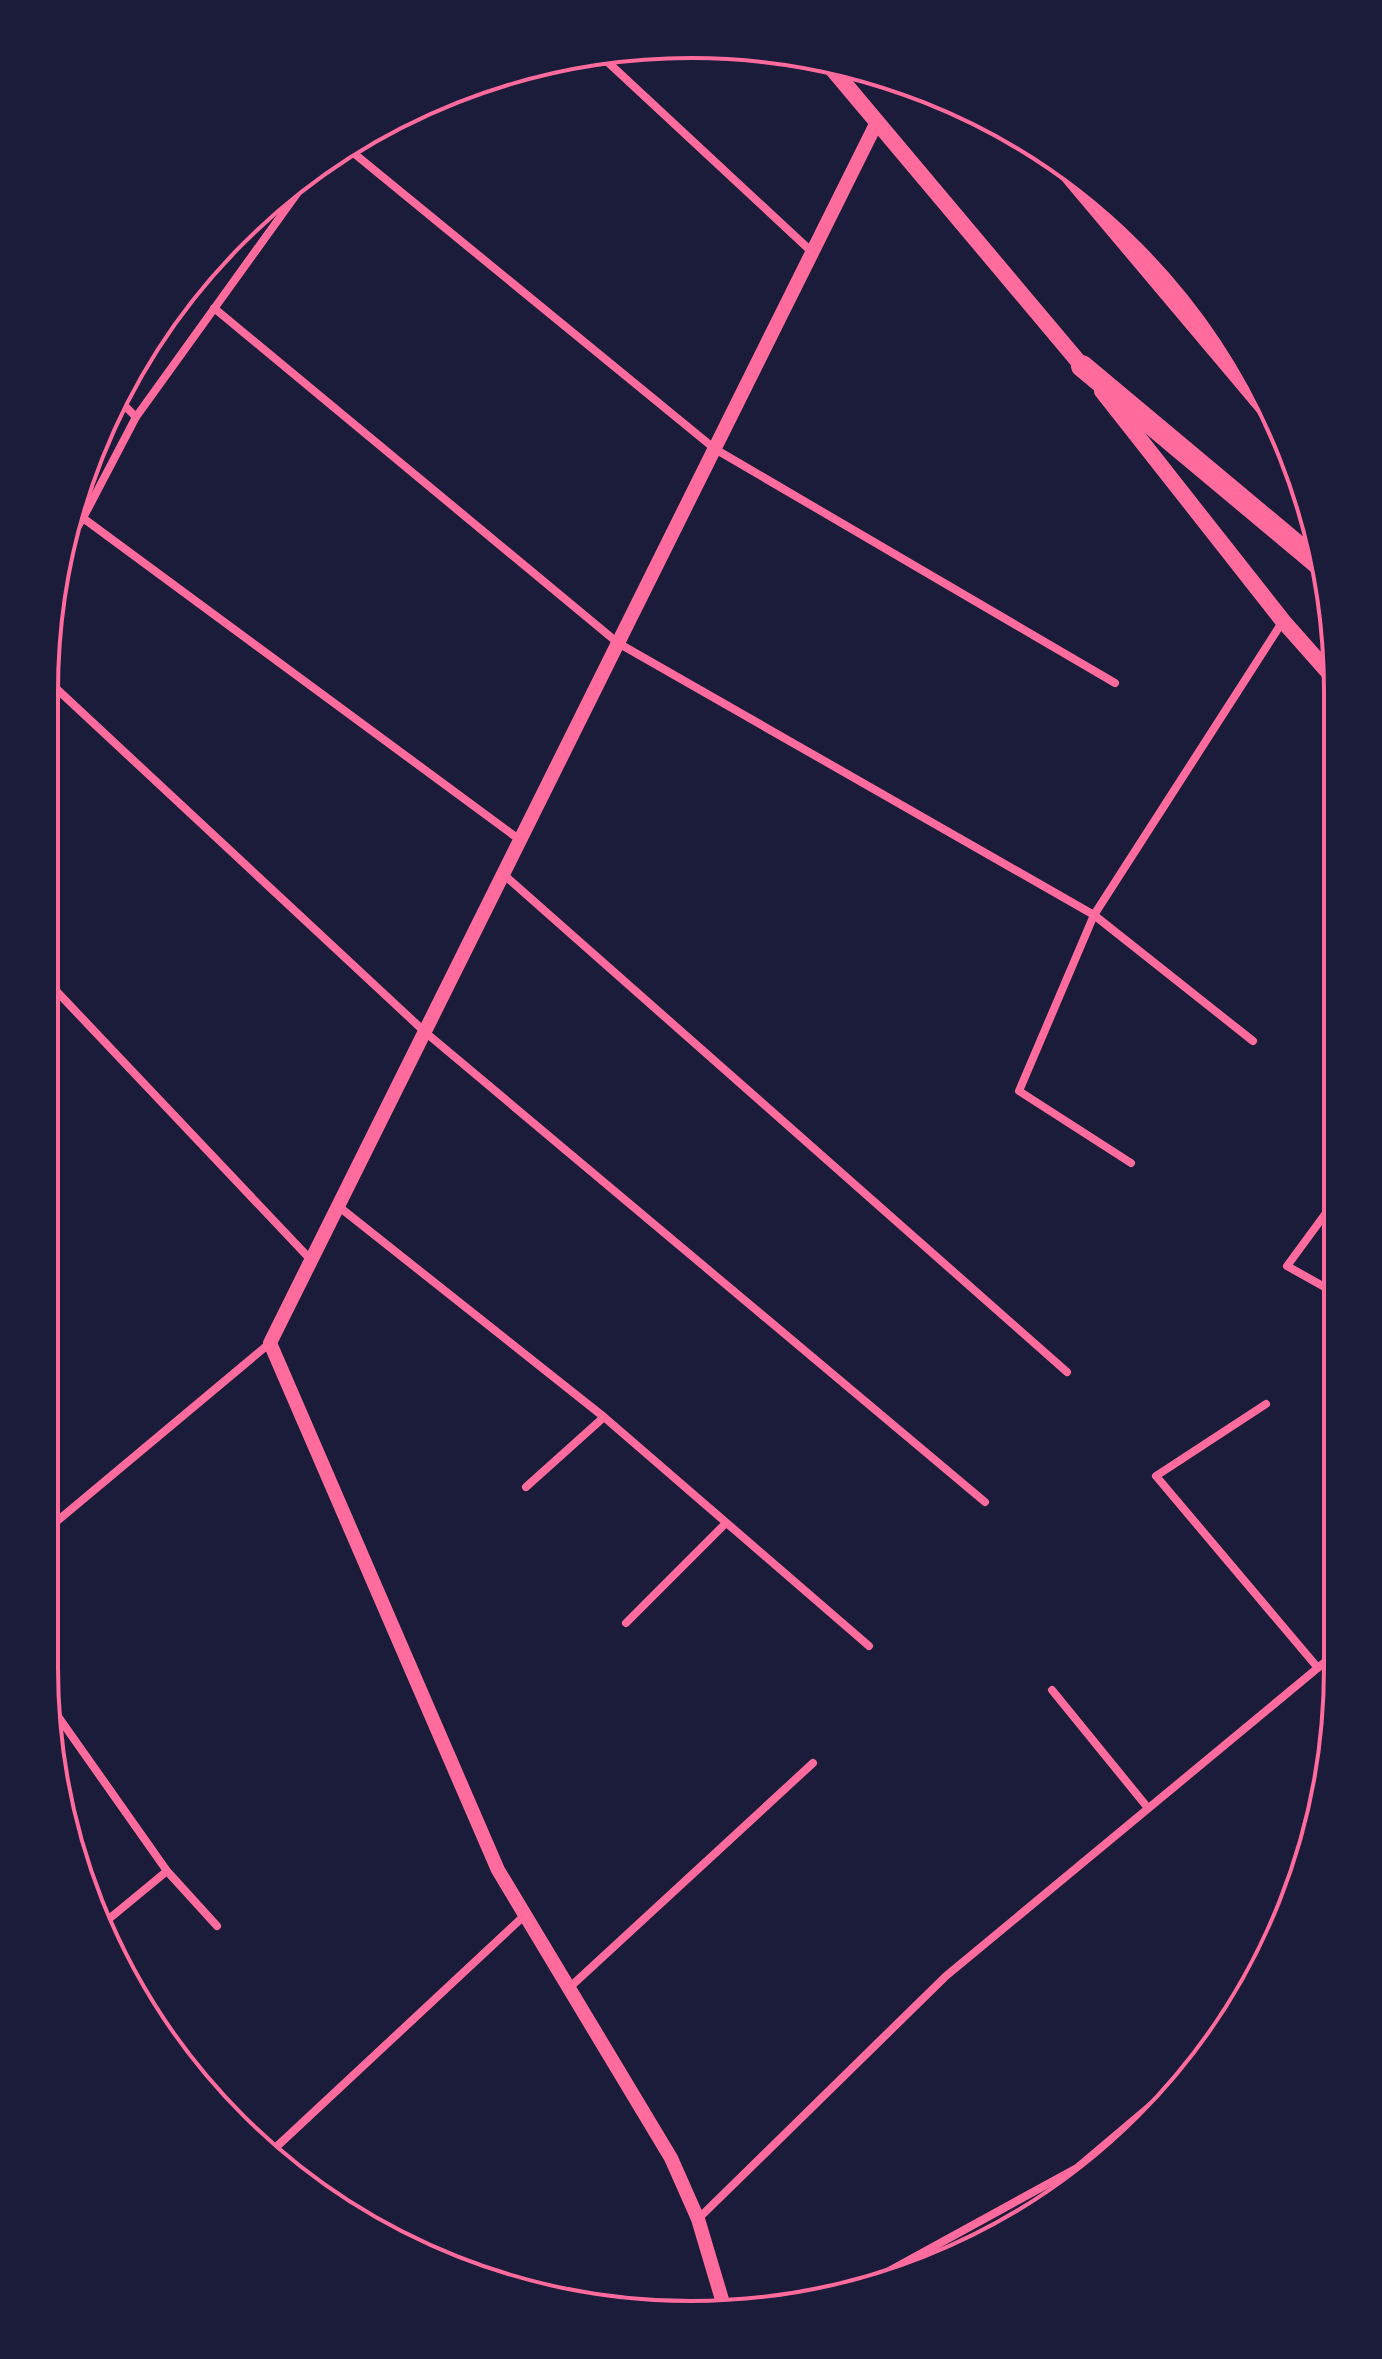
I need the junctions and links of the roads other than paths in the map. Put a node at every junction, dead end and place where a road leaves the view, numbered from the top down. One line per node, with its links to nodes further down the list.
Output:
1 (609, 63): 7 (street)
2 (838, 76): 3 (main road)
3 (877, 122): 7 (street); 9 (main road)
4 (356, 155): 13 (street)
5 (292, 201): 8 (street)
6 (1099, 208): 10 (highway)
7 (812, 252): 13 (street)
8 (214, 308): 12 (street); 17 (street)
9 (1082, 366): 15 (highway); 16 (main road)
10 (1237, 371)
11 (125, 406): 12 (street)
12 (136, 417): 14 (street)
13 (715, 449): 17 (street); 19 (street)
14 (83, 518): 21 (street)
15 (1309, 556)
16 (1283, 621): 18 (main road); 23 (street)
17 (618, 643): 21 (street); 23 (street)
18 (1323, 667)
19 (1115, 683)
20 (58, 690): 25 (street)
21 (520, 840): 22 (street)
22 (503, 874): 25 (street); 33 (street)
23 (1094, 915): 26 (street); 27 (street)
24 (58, 993): 30 (street)
25 (425, 1032): 28 (street); 37 (street)
26 (1253, 1041)
27 (1131, 1163)
28 (338, 1206): 30 (street); 35 (street)
29 (1324, 1216): 31 (street)
30 (311, 1260): 32 (street)
31 (1324, 1287)
32 (270, 1343): 38 (street); 49 (street)
33 (1067, 1372)
34 (1266, 1404): 43 (street)
35 (604, 1417): 36 (street); 39 (street)
36 (526, 1487)
37 (985, 1502)
38 (58, 1520)
39 (726, 1523): 40 (street); 41 (street)
40 (626, 1623)
41 (869, 1646)
42 (1324, 1663): 43 (street)
43 (1318, 1668): 47 (street)
44 (1052, 1690): 47 (street)
45 (60, 1719): 48 (street)
46 (813, 1763): 52 (street)
47 (1148, 1808): 55 (street)
48 (167, 1871): 50 (street); 51 (street)
49 (525, 1915): 52 (street); 54 (street)
50 (110, 1918)
51 (217, 1926)
52 (569, 1988): 55 (street)
53 (1141, 2114): 56 (street)
54 (278, 2147)
55 (698, 2219): 57 (street)
56 (901, 2265)
57 (722, 2300)

